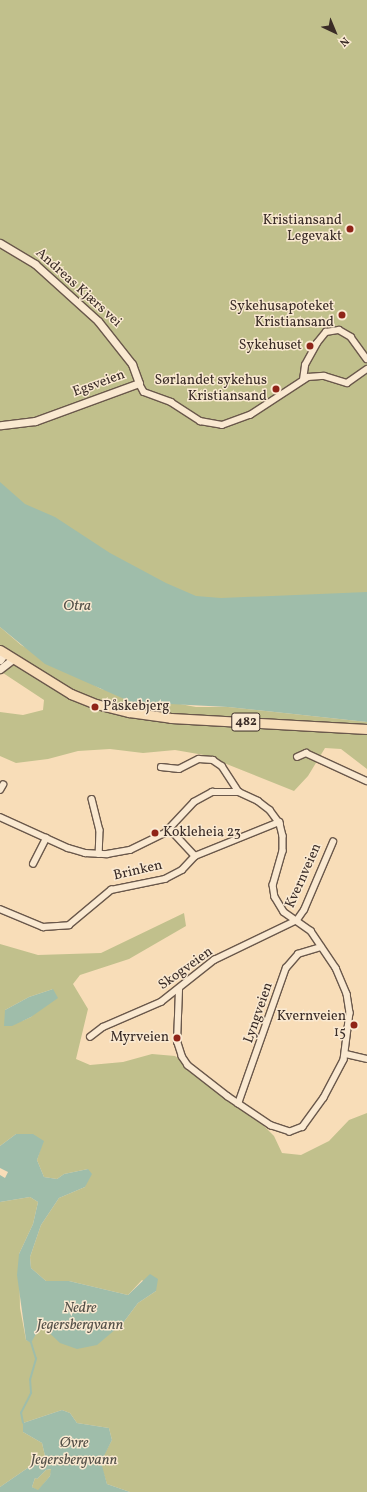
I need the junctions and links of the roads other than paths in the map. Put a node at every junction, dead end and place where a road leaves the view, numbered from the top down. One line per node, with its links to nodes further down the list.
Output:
1 (0, 243): 5 (street, Andreas Kjærs vei)
2 (367, 359): 4 (street)
3 (367, 369): 4 (street, Egsveien)
4 (303, 380): 5 (street, Egsveien)
5 (139, 383): 6 (street, Egsveien)
6 (0, 425)
7 (2, 654): 8 (main road, 482)
8 (13, 659): 9 (street); 10 (main road, 482)
9 (0, 669)
10 (367, 729)
11 (297, 757): 13 (street)
12 (161, 767): 14 (street)
13 (367, 781)
14 (239, 792): 17 (street); 18 (street)
15 (92, 799): 21 (street)
16 (0, 816): 19 (street)
17 (279, 822): 22 (street, Brinken); 25 (street)
18 (170, 829): 21 (street); 22 (street)
19 (46, 838): 21 (street); 23 (street)
20 (333, 842): 25 (street, Kvernveien)
21 (99, 854)
22 (195, 856): 24 (street, Brinken)
23 (33, 864)
24 (0, 909)
25 (297, 920): 26 (street, Kvernveien); 27 (street, Skogveien)
26 (320, 947): 29 (street, Kvernveien); 31 (street, Lyngveien)
27 (179, 988): 28 (street, Skogveien); 31 (street)
28 (90, 1037)
29 (346, 1054): 30 (street); 31 (street, Kvernveien)
30 (367, 1059)
31 (238, 1104)

